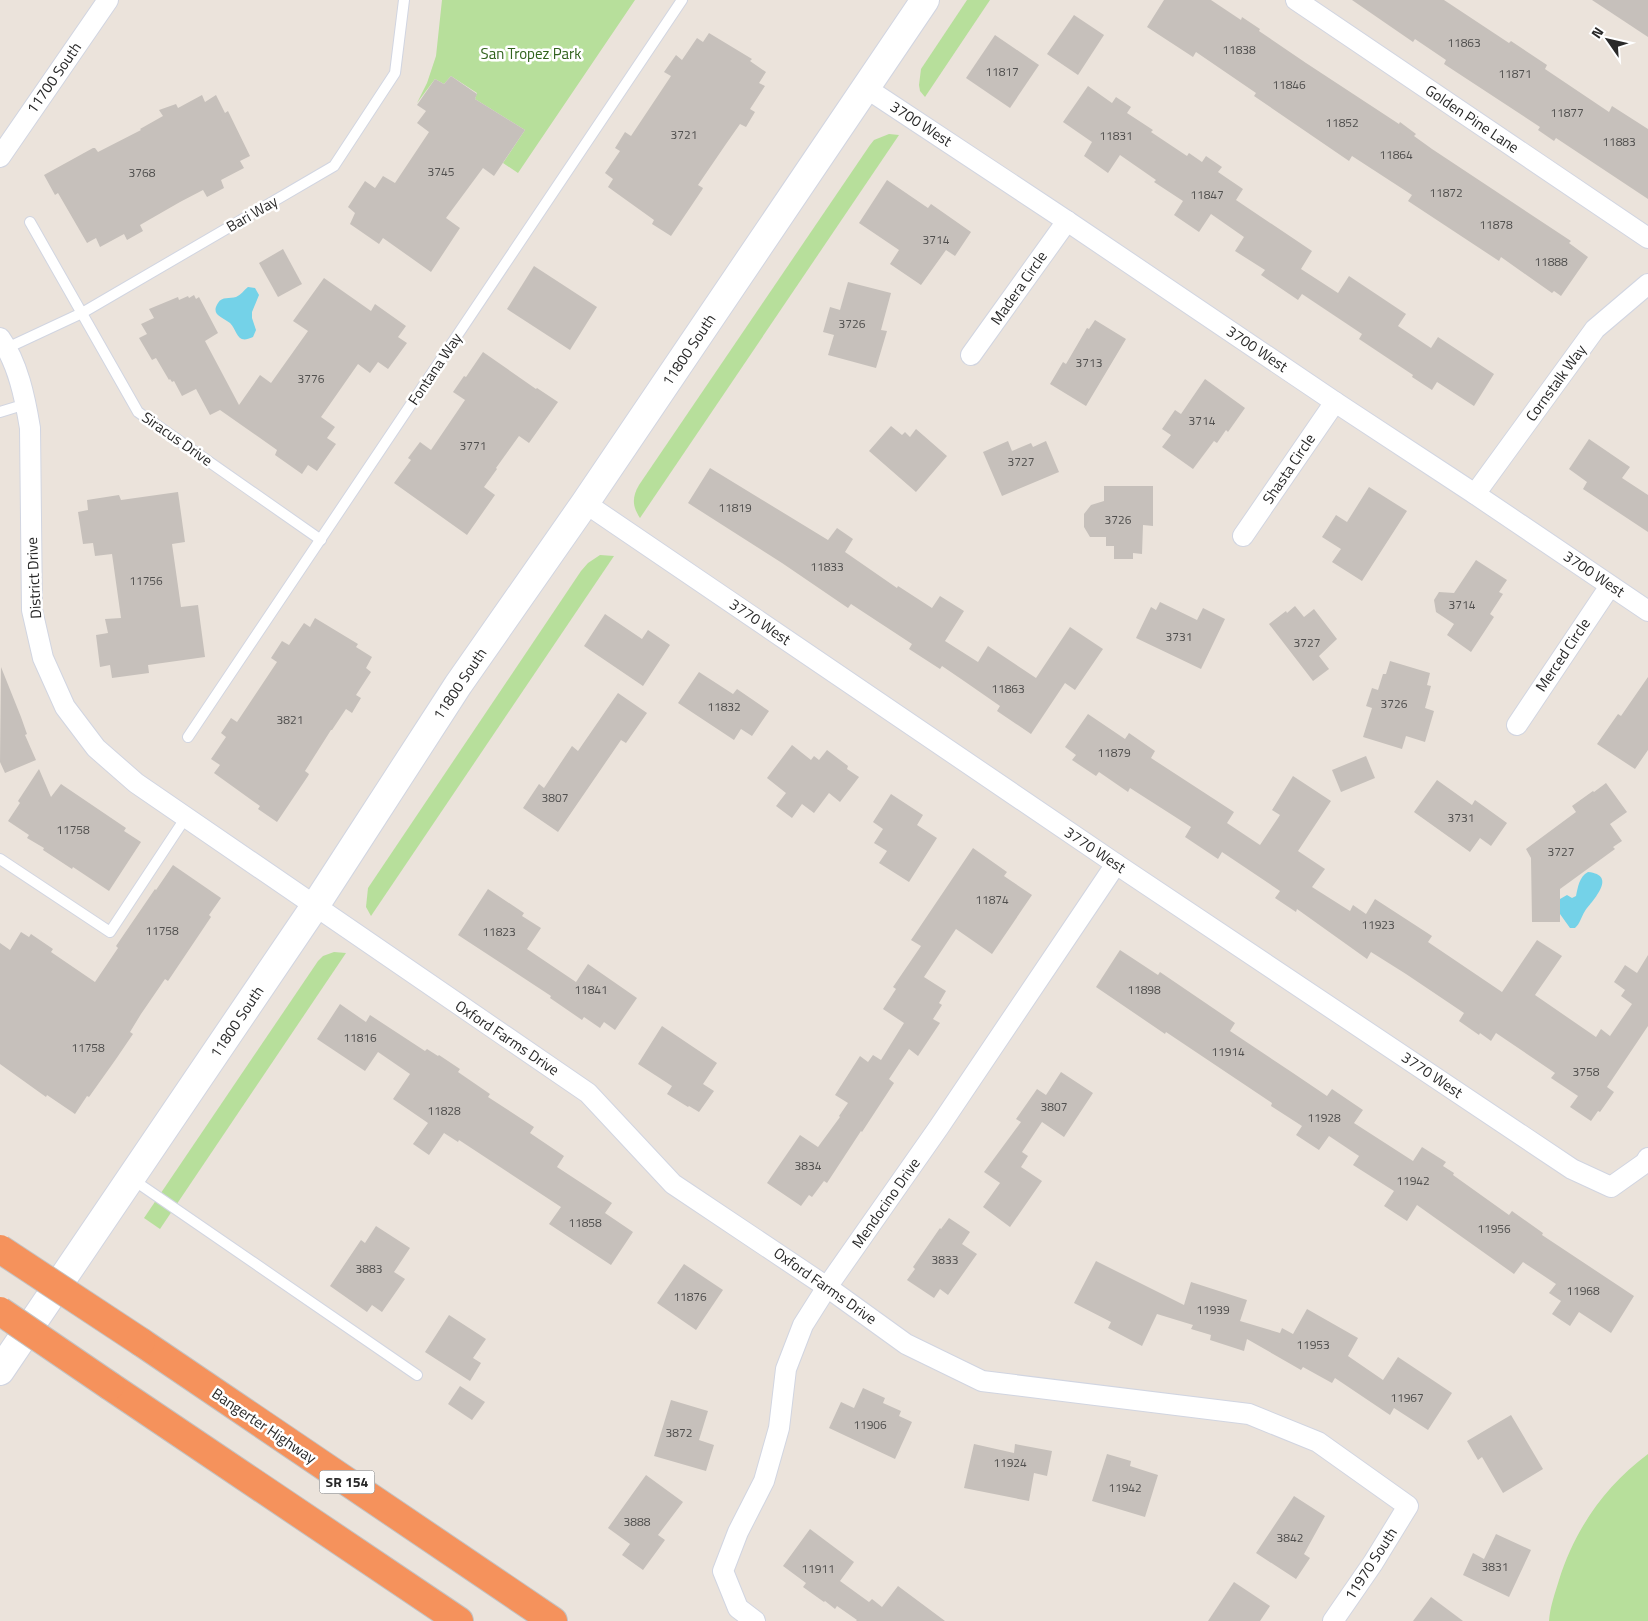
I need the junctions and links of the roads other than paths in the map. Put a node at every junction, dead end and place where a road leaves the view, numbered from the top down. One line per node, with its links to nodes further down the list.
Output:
1 (108, 0): 7 (street, 11700 South)
2 (404, 0): 12 (lane, Bari Way)
3 (682, 0): 21 (lane, Fontana Way)
4 (925, 0): 6 (main road, 11800 South)
5 (1296, 0): 10 (street, Golden Pine Lane)
6 (866, 88): 8 (street, 3700 West); 19 (main road, 11800 South)
7 (0, 157)
8 (1067, 221): 14 (street, Madera Circle); 15 (street, 3700 West)
9 (30, 222): 12 (lane, Siracus Drive)
10 (1648, 238)
11 (1648, 284): 18 (street, Cornstalk Way)
12 (82, 313): 13 (lane, Bari Way); 21 (lane, Siracus Drive)
13 (4, 343): 16 (street, District Drive)
14 (972, 355)
15 (1334, 402): 18 (street, 3700 West); 20 (street, Shasta Circle)
16 (26, 404): 17 (lane); 26 (street, District Drive)
17 (0, 412)
18 (1475, 494): 22 (street, 3700 West)
19 (586, 503): 28 (street, 3770 West); 29 (main road, 11800 South)
20 (1243, 536)
21 (321, 540): 25 (lane, Fontana Way)
22 (1610, 586): 23 (street, 3700 West); 24 (street, Merced Circle)
23 (1648, 611)
24 (1517, 725)
25 (188, 738)
26 (186, 817): 27 (lane); 29 (street, District Drive)
27 (0, 859)
28 (1116, 864): 30 (street, 3770 West); 33 (street, Mendocino Drive)
29 (315, 906): 31 (main road, 11800 South); 33 (street, Oxford Farms Drive)
30 (1648, 1158)
31 (131, 1178): 35 (main road, 11800 South); 36 (lane)
32 (0, 1248): 39 (highway, Bangerter Highway / SR 154, bridge)
33 (827, 1287): 37 (street, Oxford Farms Drive); 40 (street, Mendocino Drive)
34 (0, 1311): 38 (highway, bridge)
35 (0, 1371)
36 (417, 1375)
37 (1408, 1506): 41 (street, 11970 South)
38 (458, 1621)
39 (553, 1621)
40 (755, 1621)
41 (1332, 1621)

